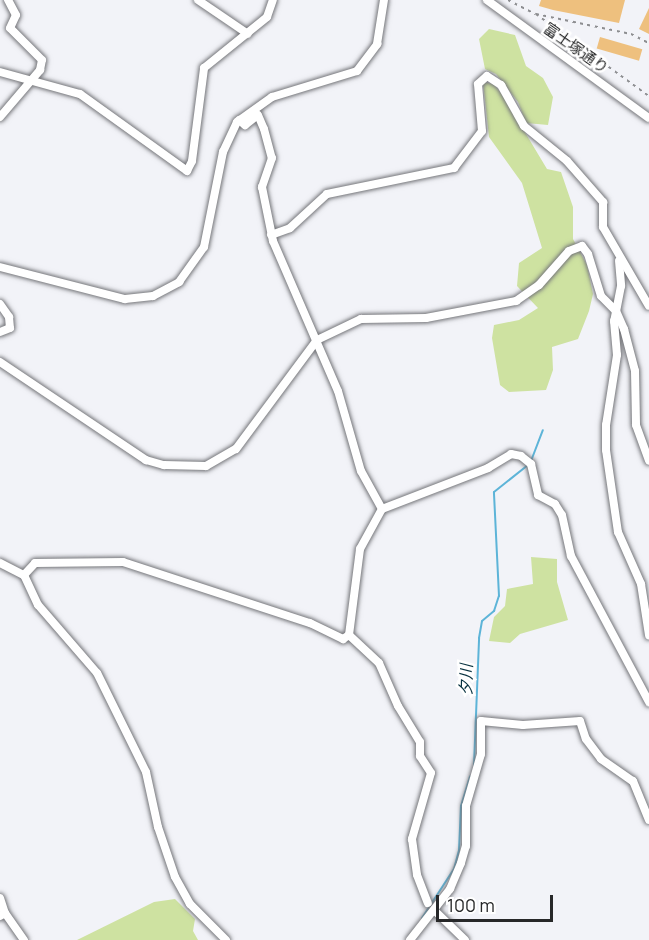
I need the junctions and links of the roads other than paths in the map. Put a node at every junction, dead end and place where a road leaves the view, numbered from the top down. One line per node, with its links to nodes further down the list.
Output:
1 (8, 0): 8 (street)
2 (198, 0): 6 (street)
3 (273, 0): 6 (street)
4 (384, 0): 11 (street)
5 (487, 0): 10 (street, 富士塚通り)
6 (248, 34): 8 (street)
7 (0, 72): 8 (street)
8 (29, 78): 9 (street)
9 (0, 117)
10 (649, 118)
11 (239, 120): 12 (street); 14 (street)
12 (272, 235): 13 (street); 19 (street)
13 (619, 257): 16 (street); 17 (street)
14 (0, 267)
15 (0, 304): 18 (street)
16 (649, 306)
17 (616, 311): 19 (street); 21 (street); 26 (street)
18 (0, 332)
19 (317, 340): 20 (street); 22 (street)
20 (0, 362)
21 (649, 461)
22 (382, 509): 25 (street); 27 (street)
23 (0, 563): 24 (street)
24 (24, 575): 25 (street); 33 (street)
25 (349, 635): 30 (street)
26 (649, 635)
27 (649, 702)
28 (649, 820): 30 (street)
29 (0, 898): 31 (street)
30 (431, 907): 34 (street); 35 (street)
31 (3, 914): 32 (street)
32 (24, 940)
33 (226, 940)
34 (410, 940)
35 (465, 940)

